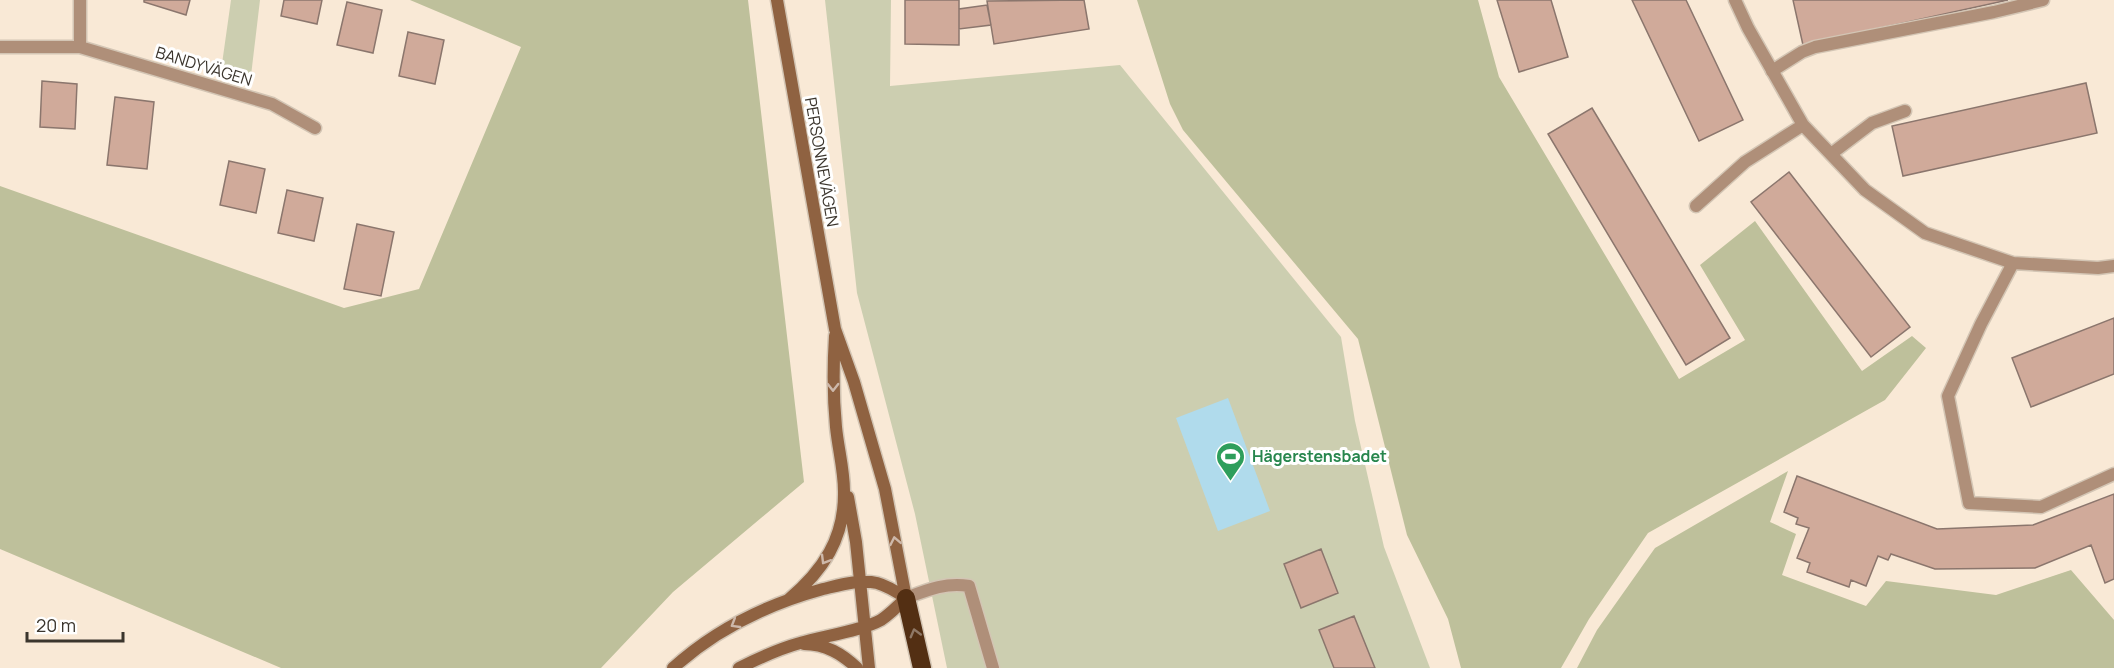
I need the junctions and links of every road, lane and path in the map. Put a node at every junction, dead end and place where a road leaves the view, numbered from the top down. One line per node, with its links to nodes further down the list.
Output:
1 (80, 0): 6 (street)
2 (777, 0): 15 (street, PERSONNEVÄGEN)
3 (1735, 0): 7 (street)
4 (2043, 0): 7 (street)
5 (0, 47): 6 (street, BANDYVÄGEN)
6 (80, 47): 10 (street, BANDYVÄGEN)
7 (1772, 71): 9 (street)
8 (1905, 111): 11 (street)
9 (1803, 125): 11 (street); 12 (street)
10 (315, 128)
11 (1831, 154): 13 (street)
12 (1696, 206)
13 (2013, 263): 14 (street); 17 (street)
14 (2114, 266)
15 (836, 329): 16 (street, PERSONNEVÄGEN, one-way to 16); 19 (street, PERSONNEVÄGEN, one-way to 15)
16 (841, 464): 18 (street, PERSONNEVÄGEN); 20 (street, PERSONNEVÄGEN, one-way to 20)
17 (2114, 474)
18 (860, 582): 19 (street); 20 (street); 21 (street, PERSONNEVÄGEN)
19 (906, 598): 21 (street); 27 (highway, one-way to 19); 28 (street)
20 (788, 600): 23 (street, one-way to 23)
21 (865, 627): 22 (street); 26 (street, PERSONNEVÄGEN)
22 (797, 644): 24 (street); 25 (street)
23 (673, 668)
24 (739, 668)
25 (857, 668)
26 (869, 668)
27 (922, 668)
28 (993, 668)

